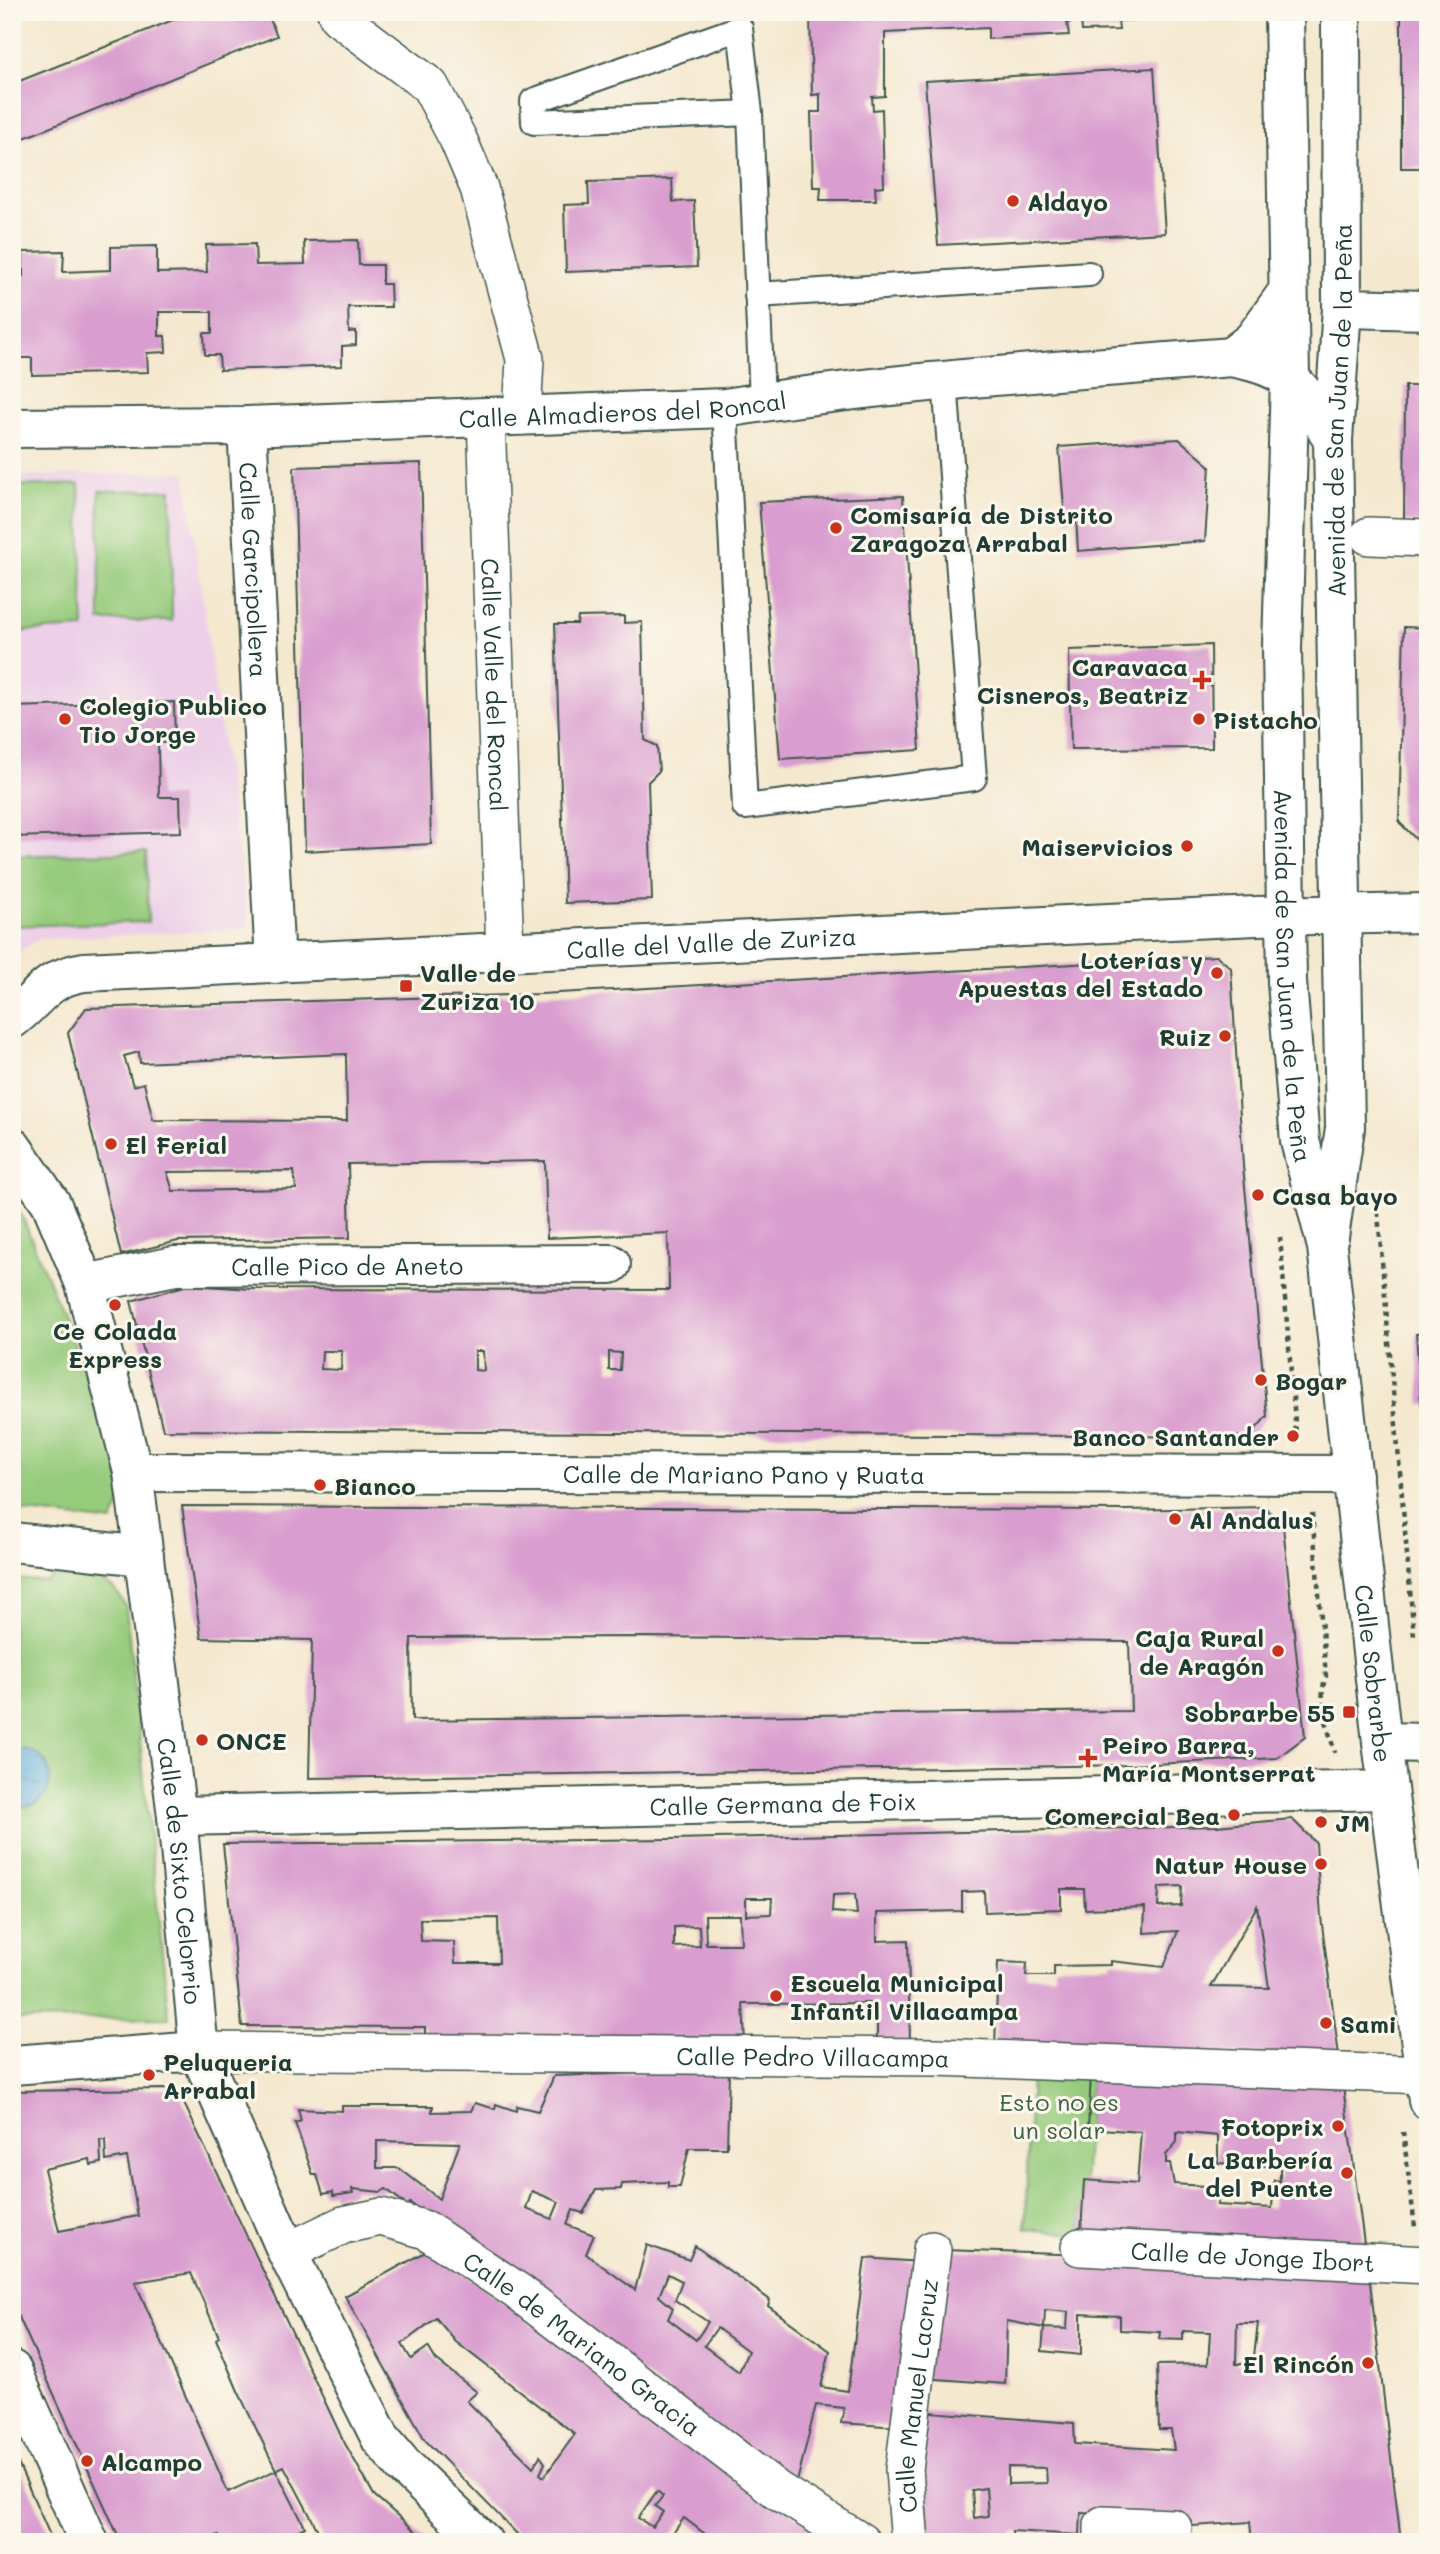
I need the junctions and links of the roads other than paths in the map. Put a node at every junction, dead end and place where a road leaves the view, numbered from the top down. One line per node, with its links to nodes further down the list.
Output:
1 (336, 12): 15 (street, Calle Valle del Roncal)
2 (1284, 12): 6 (street, Avenida de San Juan de la Peña)
3 (1341, 12): 8 (street, Avenida de San Juan de la Peña)
4 (750, 113): 4 (lane); 7 (lane)
5 (1088, 274): 7 (lane)
6 (1287, 293): 10 (street); 11 (street, Avenida de San Juan de la Peña)
7 (757, 295): 13 (lane)
8 (1342, 308): 9 (street); 18 (street, Avenida de San Juan de la Peña)
9 (1428, 310)
10 (1231, 357): 11 (street, Calle Almadieros del Roncal); 12 (street, Calle Almadieros del Roncal)
11 (1290, 378): 18 (street, Calle Almadieros del Roncal); 23 (street, Avenida de San Juan de la Peña)
12 (945, 380): 13 (street, Calle Almadieros del Roncal); 14 (lane)
13 (762, 401): 14 (street, Calle Almadieros del Roncal)
14 (725, 408): 15 (street, Calle Almadieros del Roncal)
15 (504, 416): 16 (street, Calle Almadieros del Roncal); 24 (street, Calle Valle del Roncal)
16 (247, 426): 17 (street, Calle Almadieros del Roncal); 25 (street, Calle Garcipollera)
17 (12, 428)
18 (1333, 440): 22 (street, Avenida de San Juan de la Peña)
19 (1369, 536): 20 (street)
20 (1428, 538)
21 (1428, 913): 22 (street, Calle del Valle de Zuriza)
22 (1341, 914): 23 (street, Calle del Valle de Zuriza); 28 (street, Avenida de San Juan de la Peña)
23 (1284, 915): 24 (street, Calle del Valle de Zuriza); 28 (street, Avenida de San Juan de la Peña)
24 (505, 953): 25 (street, Calle del Valle de Zuriza)
25 (275, 964): 26 (street, Calle del Valle de Zuriza)
26 (12, 1020)
27 (12, 1147): 30 (street, Calle de Sixto Celorrio)
28 (1327, 1247): 32 (street, Calle Sobrarbe)
29 (611, 1264): 30 (street, Calle Pico de Aneto)
30 (85, 1283): 31 (street, Calle de Sixto Celorrio)
31 (133, 1472): 32 (street, Calle de Mariano Pano y Ruata); 34 (street, Calle de Sixto Celorrio)
32 (1353, 1475): 35 (street, Calle Sobrarbe)
33 (12, 1542): 34 (street)
34 (144, 1556): 38 (street, Calle de Sixto Celorrio)
35 (1382, 1741): 36 (street); 37 (street, Calle Sobrarbe)
36 (1428, 1743)
37 (1388, 1790): 38 (street, Calle Germana de Foix); 41 (street, Calle Sobrarbe)
38 (177, 1816): 39 (street, Calle de Sixto Celorrio)
39 (199, 2050): 40 (street); 41 (street, Calle Pedro Villacampa); 44 (street, Calle de Sixto Celorrio)
40 (12, 2065)
41 (1426, 2088)
42 (1080, 2247): 45 (street, Calle de Jonge Ibort)
43 (932, 2250): 52 (street, Calle Manuel Lacruz)
44 (287, 2252): 50 (street, Calle de Sixto Celorrio); 51 (street, Calle de Mariano Gracia)
45 (1428, 2265)
46 (12, 2370): 49 (street)
47 (1173, 2528): 48 (street)
48 (1098, 2530)
49 (89, 2542)
50 (483, 2542)
51 (861, 2542)
52 (910, 2542)

